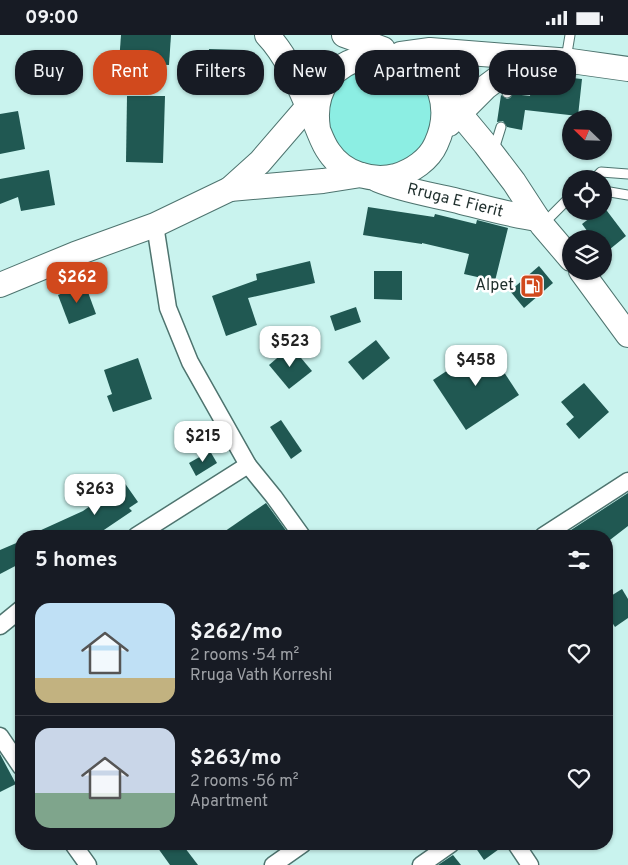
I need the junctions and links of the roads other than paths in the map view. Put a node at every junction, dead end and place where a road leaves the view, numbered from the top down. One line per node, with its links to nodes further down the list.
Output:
1 (267, 35): 4 (main road)
2 (344, 35): 5 (main road)
3 (570, 35): 6 (lane)
4 (278, 50)
5 (388, 50)
6 (568, 50)
7 (355, 55): 16 (main road)
8 (576, 62): 9 (main road)
9 (628, 69)
10 (489, 91): 17 (main road)
11 (294, 95): 20 (main road)
12 (310, 95): 16 (main road)
13 (440, 95): 19 (main road)
14 (444, 95): 17 (main road, Rruga E Fierit)
15 (489, 95): 21 (main road)
16 (314, 100): 20 (main road); 24 (main road)
17 (459, 113): 19 (main road); 21 (main road, Rruga E Fierit)
18 (501, 127): 21 (lane)
19 (440, 135): 24 (main road)
20 (279, 140): 25 (main road)
21 (487, 147): 29 (main road, Rruga E Fierit)
22 (612, 173): 23 (lane)
23 (628, 174)
24 (368, 177): 25 (main road); 29 (main road, Rruga E Fierit)
25 (230, 189): 30 (main road)
26 (612, 192): 27 (lane)
27 (628, 195)
28 (562, 204): 29 (lane)
29 (540, 222): 31 (main road, Rruga E Fierit)
30 (155, 225): 33 (main road); 35 (street)
31 (562, 248)
32 (588, 280): 34 (main road)
33 (0, 285)
34 (628, 335)
35 (248, 465): 37 (street); 38 (street)
36 (628, 481): 39 (street)
37 (145, 530)
38 (298, 530)
39 (551, 530)
40 (15, 614): 41 (street)
41 (0, 626)
42 (0, 736): 43 (street)
43 (15, 748)
44 (78, 850): 48 (street)
45 (294, 850): 49 (street)
46 (442, 850): 50 (street)
47 (520, 850): 51 (street)
48 (88, 865)
49 (273, 865)
50 (421, 865)
51 (530, 865)

